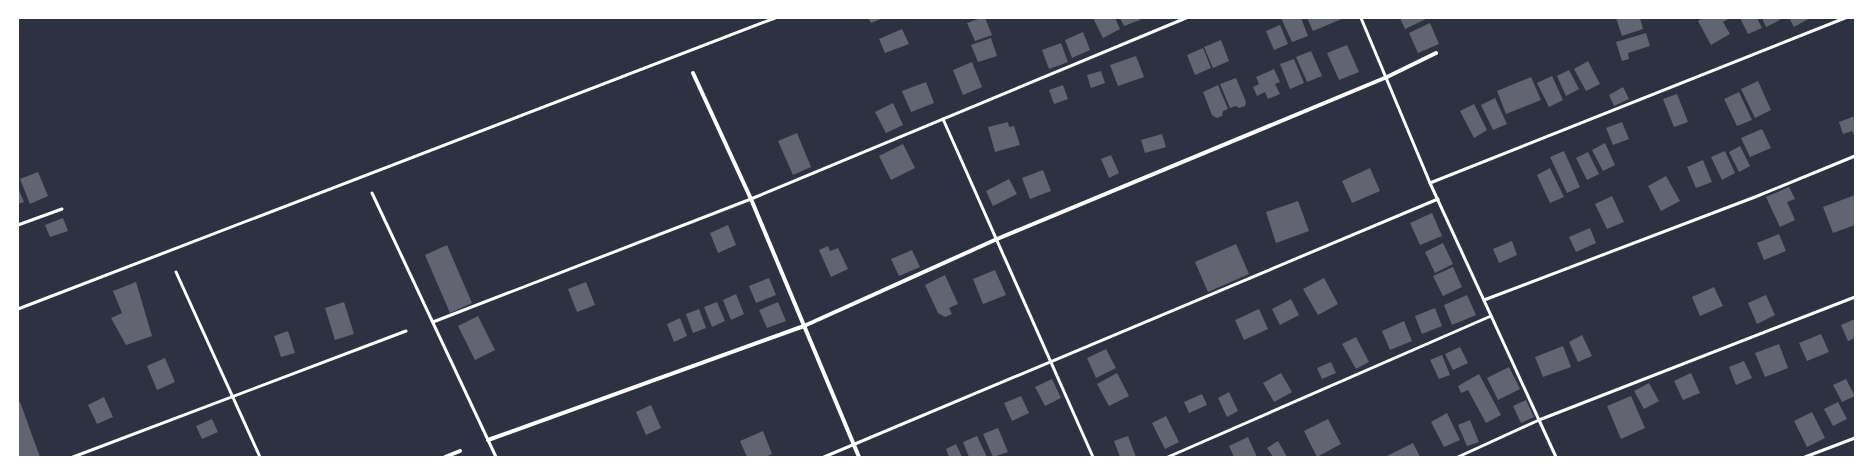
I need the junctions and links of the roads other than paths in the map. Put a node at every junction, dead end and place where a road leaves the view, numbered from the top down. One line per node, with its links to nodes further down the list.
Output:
1 (775, 18): 20 (lane)
2 (1186, 18): 8 (lane)
3 (1361, 18): 7 (lane)
4 (1845, 18): 10 (lane)
5 (1436, 53): 7 (street)
6 (693, 73): 12 (street)
7 (1387, 77): 10 (lane); 16 (street)
8 (943, 119): 12 (lane); 16 (lane)
9 (1855, 156): 19 (lane)
10 (1430, 183): 13 (lane)
11 (372, 193): 22 (lane)
12 (751, 199): 22 (lane); 23 (street)
13 (1438, 199): 19 (lane); 25 (lane)
14 (62, 210): 15 (lane)
15 (18, 225)
16 (997, 239): 23 (street); 25 (lane)
17 (176, 272): 26 (lane)
18 (1855, 298): 27 (lane)
19 (1484, 300): 21 (lane)
20 (18, 310)
21 (1491, 316): 27 (lane); 39 (lane)
22 (433, 322): 29 (lane)
23 (804, 326): 29 (street); 30 (street)
24 (406, 331): 26 (lane)
25 (1051, 362): 30 (lane); 38 (lane)
26 (232, 397): 32 (lane); 33 (lane)
27 (1539, 420): 40 (lane); 41 (lane)
28 (1855, 438): 42 (lane)
29 (488, 440): 35 (lane)
30 (854, 445): 36 (lane); 37 (street)
31 (460, 451): 34 (street)
32 (73, 457)
33 (260, 457)
34 (445, 457)
35 (496, 457)
36 (824, 457)
37 (859, 457)
38 (1093, 457)
39 (1168, 457)
40 (1458, 457)
41 (1556, 457)
42 (1805, 457)

